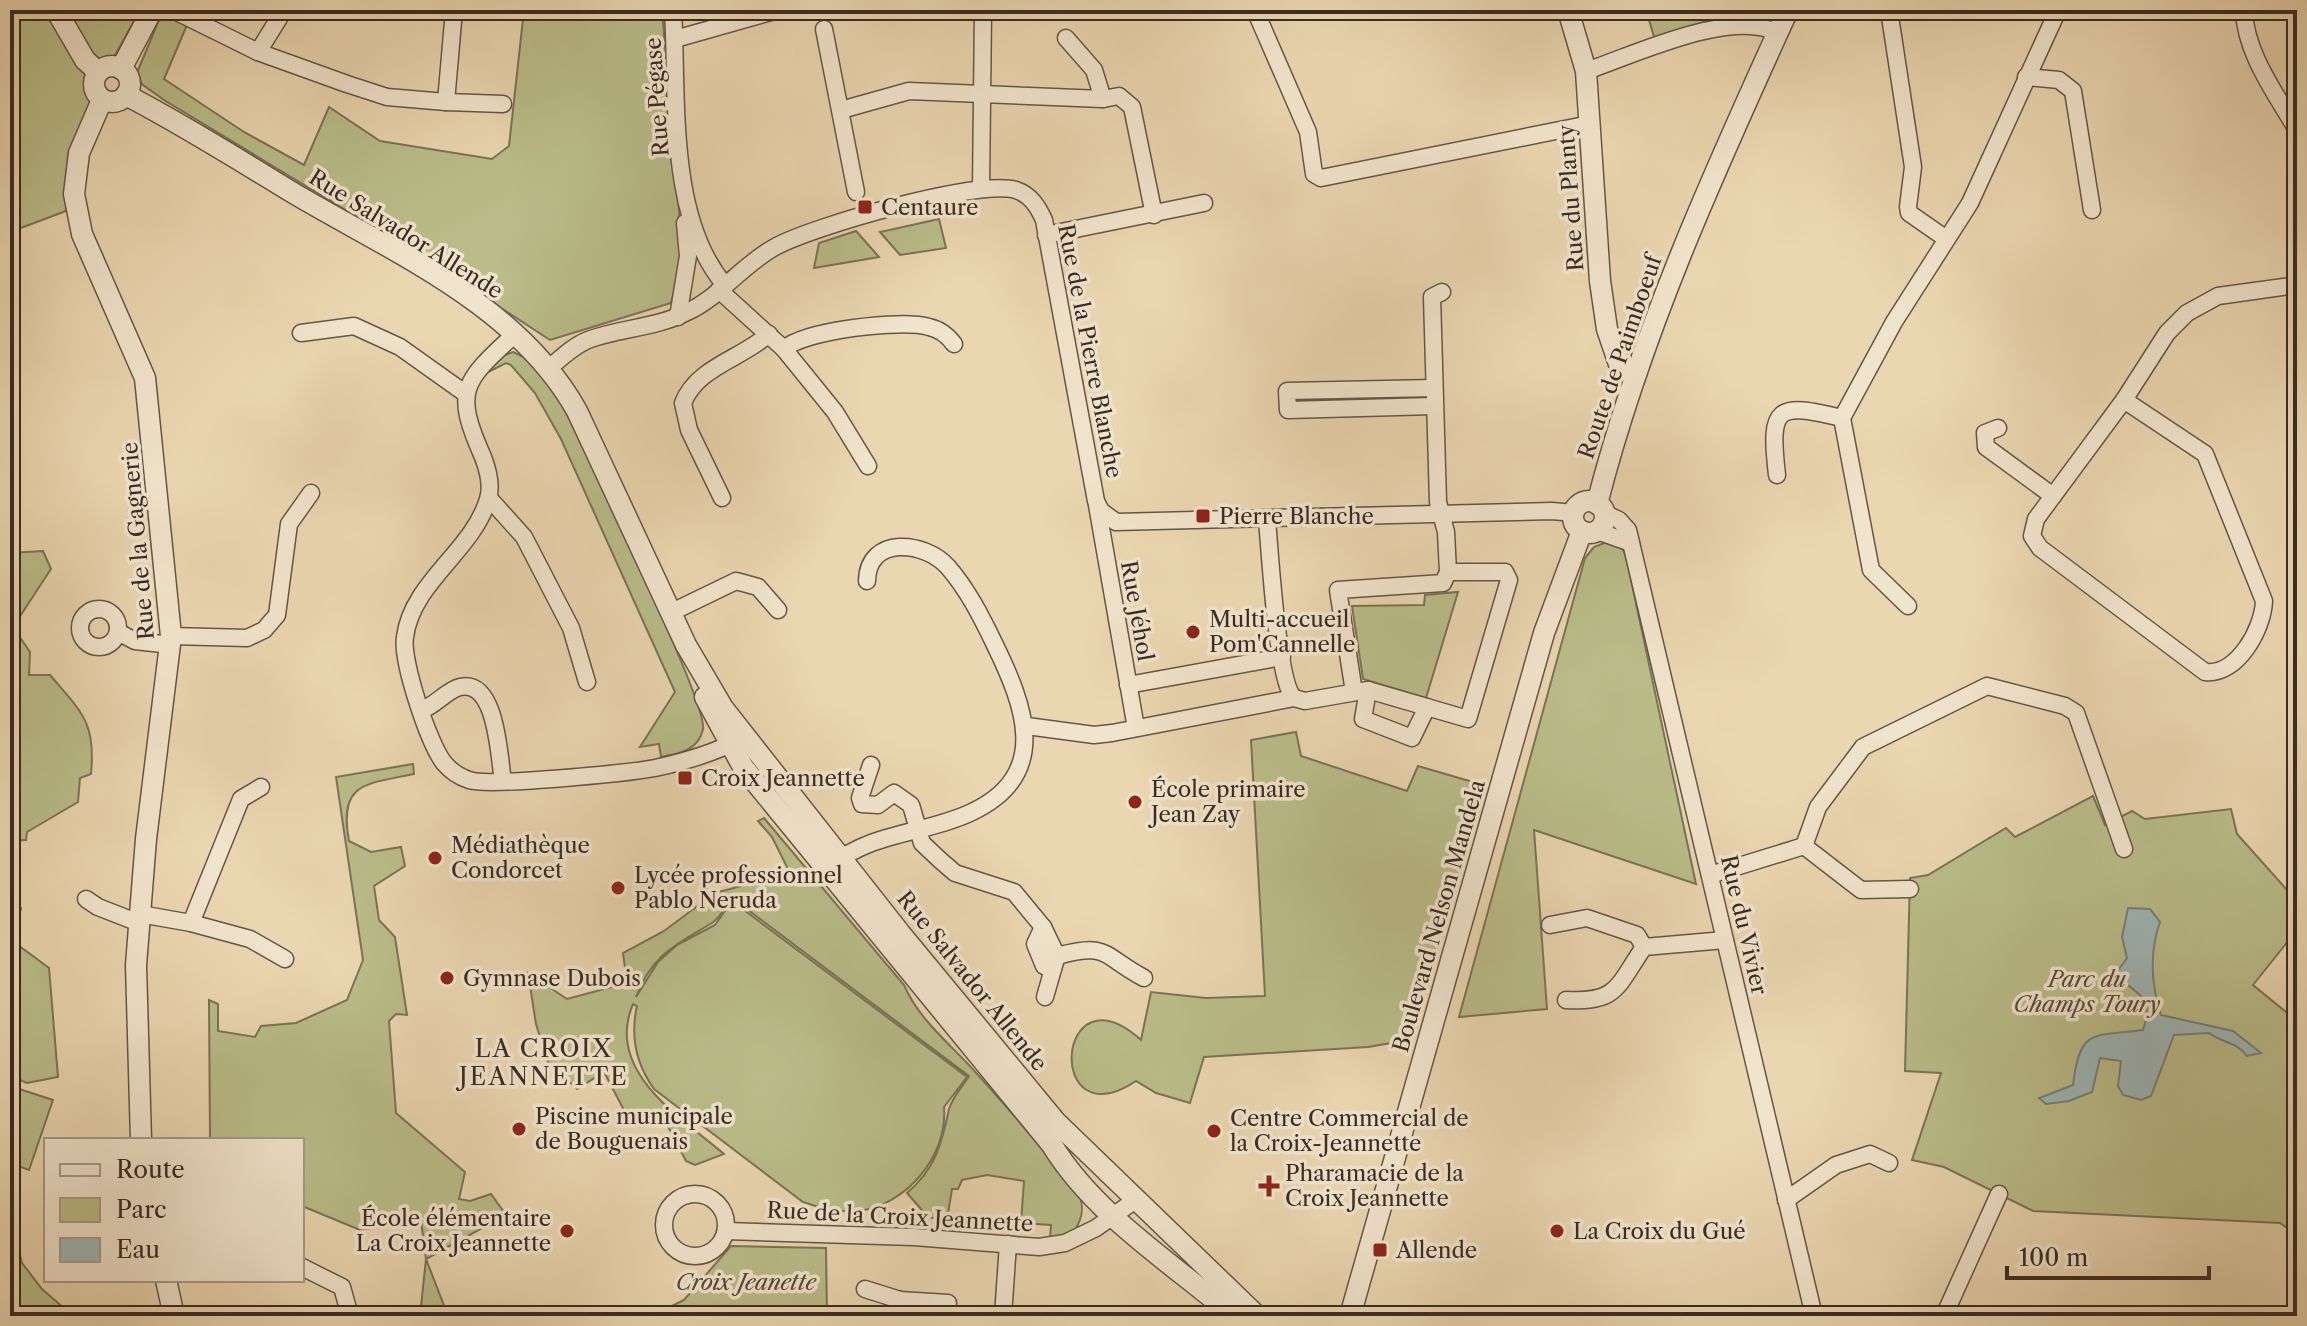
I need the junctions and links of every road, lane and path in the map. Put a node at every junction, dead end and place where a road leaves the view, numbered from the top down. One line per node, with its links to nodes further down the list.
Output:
1 (56, 10): 24 (street)
2 (152, 10): 22 (street)
3 (173, 10): 21 (street)
4 (284, 10): 21 (street)
5 (454, 10): 30 (street)
6 (673, 10): 20 (street, Rue Pégase)
7 (778, 10): 20 (street)
8 (983, 10): 26 (street)
9 (1255, 10): 33 (street)
10 (1568, 10): 23 (street, Rue du Planty)
11 (1788, 10): 18 (street, Route de Paimboeuf)
12 (1807, 10): 13 (street)
13 (1846, 10)
14 (1889, 10): 42 (street)
15 (2058, 10): 25 (street)
16 (2244, 10): 34 (street)
17 (824, 29): 32 (street)
18 (1778, 33): 23 (street); 53 (street, Route de Paimboeuf)
19 (1066, 38): 28 (street)
20 (675, 39): 35 (street, Rue Pégase)
21 (258, 52): 30 (street)
22 (121, 69): 24 (street); 27 (street)
23 (1586, 71): 33 (street, Rue du Planty)
24 (98, 72): 29 (street)
25 (2026, 77): 39 (street); 42 (street)
26 (981, 94): 28 (street); 32 (street); 36 (street)
27 (126, 95): 29 (street); 48 (street, Rue Salvador Allende)
28 (1103, 99): 40 (street)
29 (102, 100): 76 (street, Rue de la Gagnerie)
30 (446, 102): 31 (street)
31 (503, 104)
32 (841, 110): 37 (street)
33 (1590, 124): 53 (street, Rue du Planty)
34 (2297, 130)
35 (684, 182): 44 (street, Rue Pégase); 46 (street, Rue Pégase)
36 (981, 189): 41 (street, Rue de la Pierre Blanche); 44 (street, Rue de la Pierre Blanche)
37 (856, 192)
38 (1204, 203): 40 (street)
39 (2092, 210)
40 (1154, 215): 41 (street)
41 (1046, 235): 66 (street, Rue de la Pierre Blanche)
42 (1945, 238): 58 (street)
43 (2297, 285): 56 (street)
44 (721, 287): 46 (street, Rue de la Pierre Blanche); 49 (street, Rue Pégase)
45 (1442, 292): 54 (street)
46 (678, 317): 52 (street, Rue de la Pierre Blanche)
47 (301, 333): 55 (street)
48 (515, 334): 52 (street, Rue Salvador Allende); 55 (street)
49 (769, 334): 51 (street, Rue Pégase); 65 (street)
50 (954, 344): 51 (street)
51 (784, 349): 60 (street, Rue Pégase)
52 (548, 369): 74 (street, Rue Salvador Allende)
53 (1631, 372): 68 (street, Route de Paimboeuf)
54 (1434, 388): 57 (street); 57 (street)
55 (466, 394): 64 (street)
56 (2124, 400): 63 (street); 63 (street)
57 (1434, 406): 67 (street)
58 (1842, 418): 61 (street); 72 (street)
59 (1998, 428): 63 (street)
60 (868, 466)
61 (1777, 475)
62 (311, 493): 76 (street)
63 (2053, 496)
64 (489, 498): 78 (street); 83 (street)
65 (722, 498)
66 (1096, 501): 69 (street, Rue de la Pierre Blanche); 79 (street, Rue Jéhol)
67 (1441, 514): 68 (street, Rue de la Pierre Blanche); 69 (street, Rue de la Pierre Blanche); 70 (street)
68 (1590, 516): 95 (street, Rue du Vivier); 126 (street, Boulevard Nelson Mandela)
69 (1267, 520): 77 (street)
70 (1448, 572): 80 (street); 82 (street)
71 (867, 581): 84 (street)
72 (1908, 606)
73 (778, 610): 74 (street)
74 (670, 613): 86 (street, Rue Salvador Allende)
75 (118, 632): 76 (street)
76 (171, 640): 98 (street, Rue de la Gagnerie)
77 (1282, 657): 79 (street); 81 (street)
78 (587, 682)
79 (1128, 685): 85 (street, Rue Jéhol)
80 (1361, 691): 81 (street); 82 (street); 82 (street)
81 (1294, 698): 85 (street)
82 (1427, 707)
83 (422, 710): 88 (street); 88 (street)
84 (1027, 726): 85 (street); 90 (street)
85 (1136, 728)
86 (738, 741): 88 (street); 93 (street, Rue Salvador Allende); 94 (street, Rue Salvador Allende)
87 (871, 765): 90 (street)
88 (503, 781)
89 (261, 787): 99 (street)
90 (918, 827): 93 (street); 104 (street)
91 (1804, 846): 92 (street); 95 (street); 96 (street)
92 (2124, 849)
93 (841, 857): 94 (street); 112 (street, Rue Salvador Allende)
94 (824, 870): 113 (street, Rue Salvador Allende)
95 (1710, 875): 101 (street, Rue du Vivier)
96 (1910, 889)
97 (86, 899): 98 (street)
98 (139, 919): 99 (street); 108 (street, Rue de la Gagnerie)
99 (191, 923): 103 (street)
100 (1550, 925): 102 (street)
101 (1725, 940): 102 (street); 111 (street, Rue du Vivier)
102 (1644, 947): 107 (street)
103 (285, 959)
104 (1055, 963): 105 (street); 106 (street)
105 (1144, 978)
106 (1045, 997)
107 (1566, 1000)
108 (141, 1138)
109 (1889, 1163): 111 (street)
110 (1999, 1194): 128 (street)
111 (1786, 1200): 127 (street, Rue du Vivier)
112 (1134, 1201): 113 (street, Rue de la Croix Jeannette); 125 (street, Rue Salvador Allende)
113 (1113, 1215): 115 (street, Rue de la Croix Jeannette); 124 (street, Rue Salvador Allende)
114 (726, 1231): 115 (street, Rue de la Croix Jeannette)
115 (1008, 1244): 123 (street)
116 (304, 1268): 122 (street)
117 (166, 1282): 121 (street)
118 (865, 1289): 120 (street)
119 (948, 1303): 120 (street)
120 (900, 1308)
121 (174, 1316)
122 (350, 1316)
123 (1003, 1316)
124 (1234, 1316)
125 (1257, 1316)
126 (1350, 1316)
127 (1814, 1316)
128 (1944, 1316)

